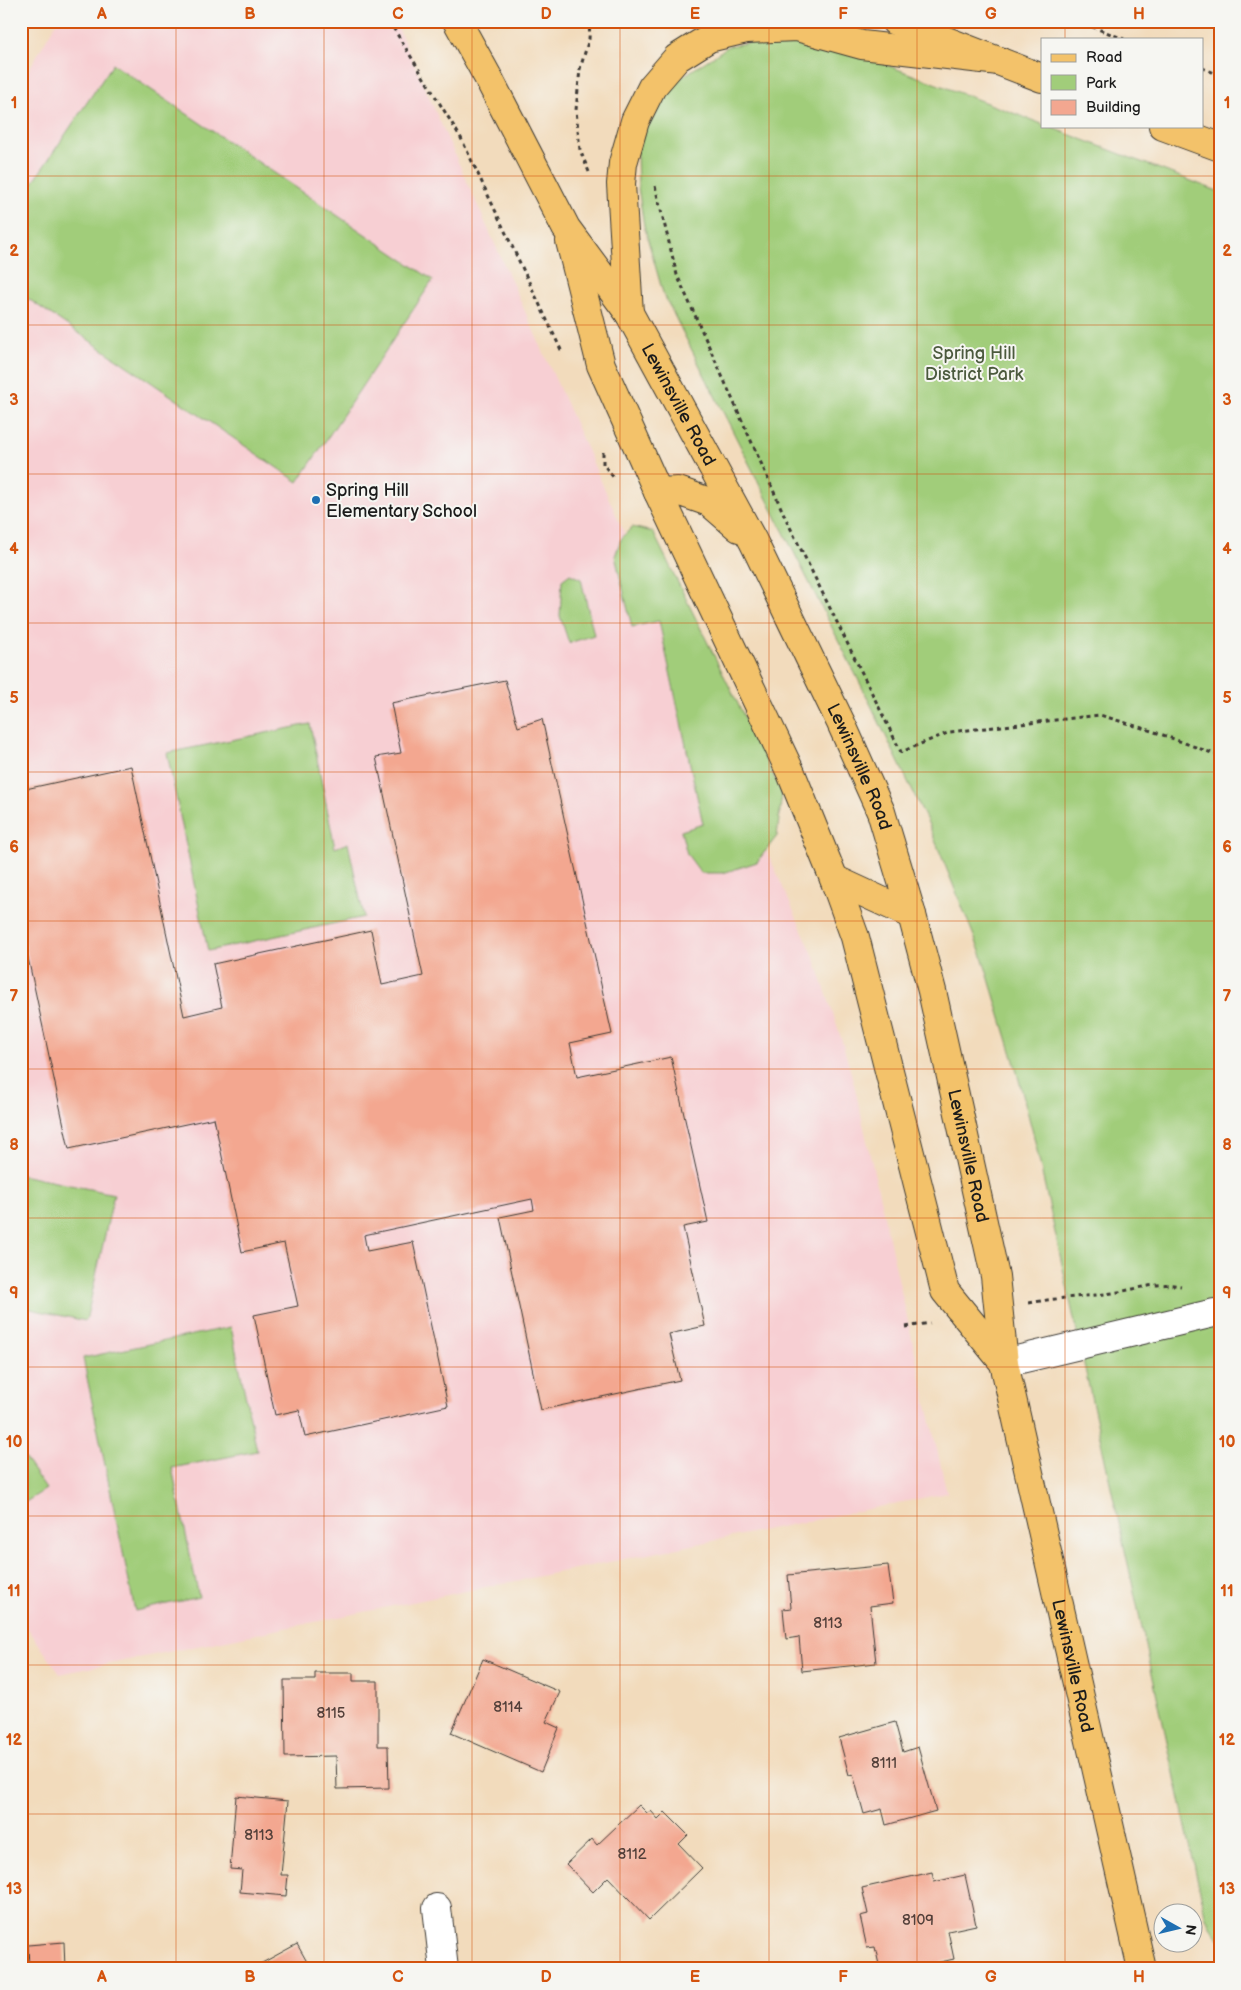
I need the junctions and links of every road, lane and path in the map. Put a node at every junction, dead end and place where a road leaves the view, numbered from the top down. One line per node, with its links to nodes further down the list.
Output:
1 (389, 21): 16 (path)
2 (457, 21): 14 (main road, Lewinsville Road)
3 (590, 21): 13 (path)
4 (895, 21): 7 (main road)
5 (1077, 21): 6 (path)
6 (1121, 38)
7 (999, 61): 10 (main road); 13 (main road)
8 (1204, 69): 9 (path)
9 (1220, 75)
10 (1041, 78)
11 (1168, 128): 12 (main road)
12 (1220, 147)
13 (620, 184): 15 (main road); 21 (path)
14 (566, 228): 15 (main road, Lewinsville Road); 19 (main road, Lewinsville Road)
15 (629, 313): 20 (main road, Lewinsville Road)
16 (566, 361)
17 (603, 448): 18 (path)
18 (615, 479)
19 (658, 492): 20 (main road); 22 (main road, Lewinsville Road)
20 (753, 541): 23 (main road, Lewinsville Road)
21 (1220, 756)
22 (834, 879): 23 (main road); 27 (main road, Lewinsville Road)
23 (912, 915): 25 (main road, Lewinsville Road)
24 (1184, 1287): 25 (path)
25 (998, 1310): 29 (main road, Lewinsville Road)
26 (1214, 1313): 29 (street)
27 (965, 1316): 28 (path); 29 (main road, Lewinsville Road)
28 (906, 1327)
29 (1004, 1363): 32 (main road, Lewinsville Road)
30 (437, 1908): 31 (street)
31 (444, 1969)
32 (1142, 1969)

